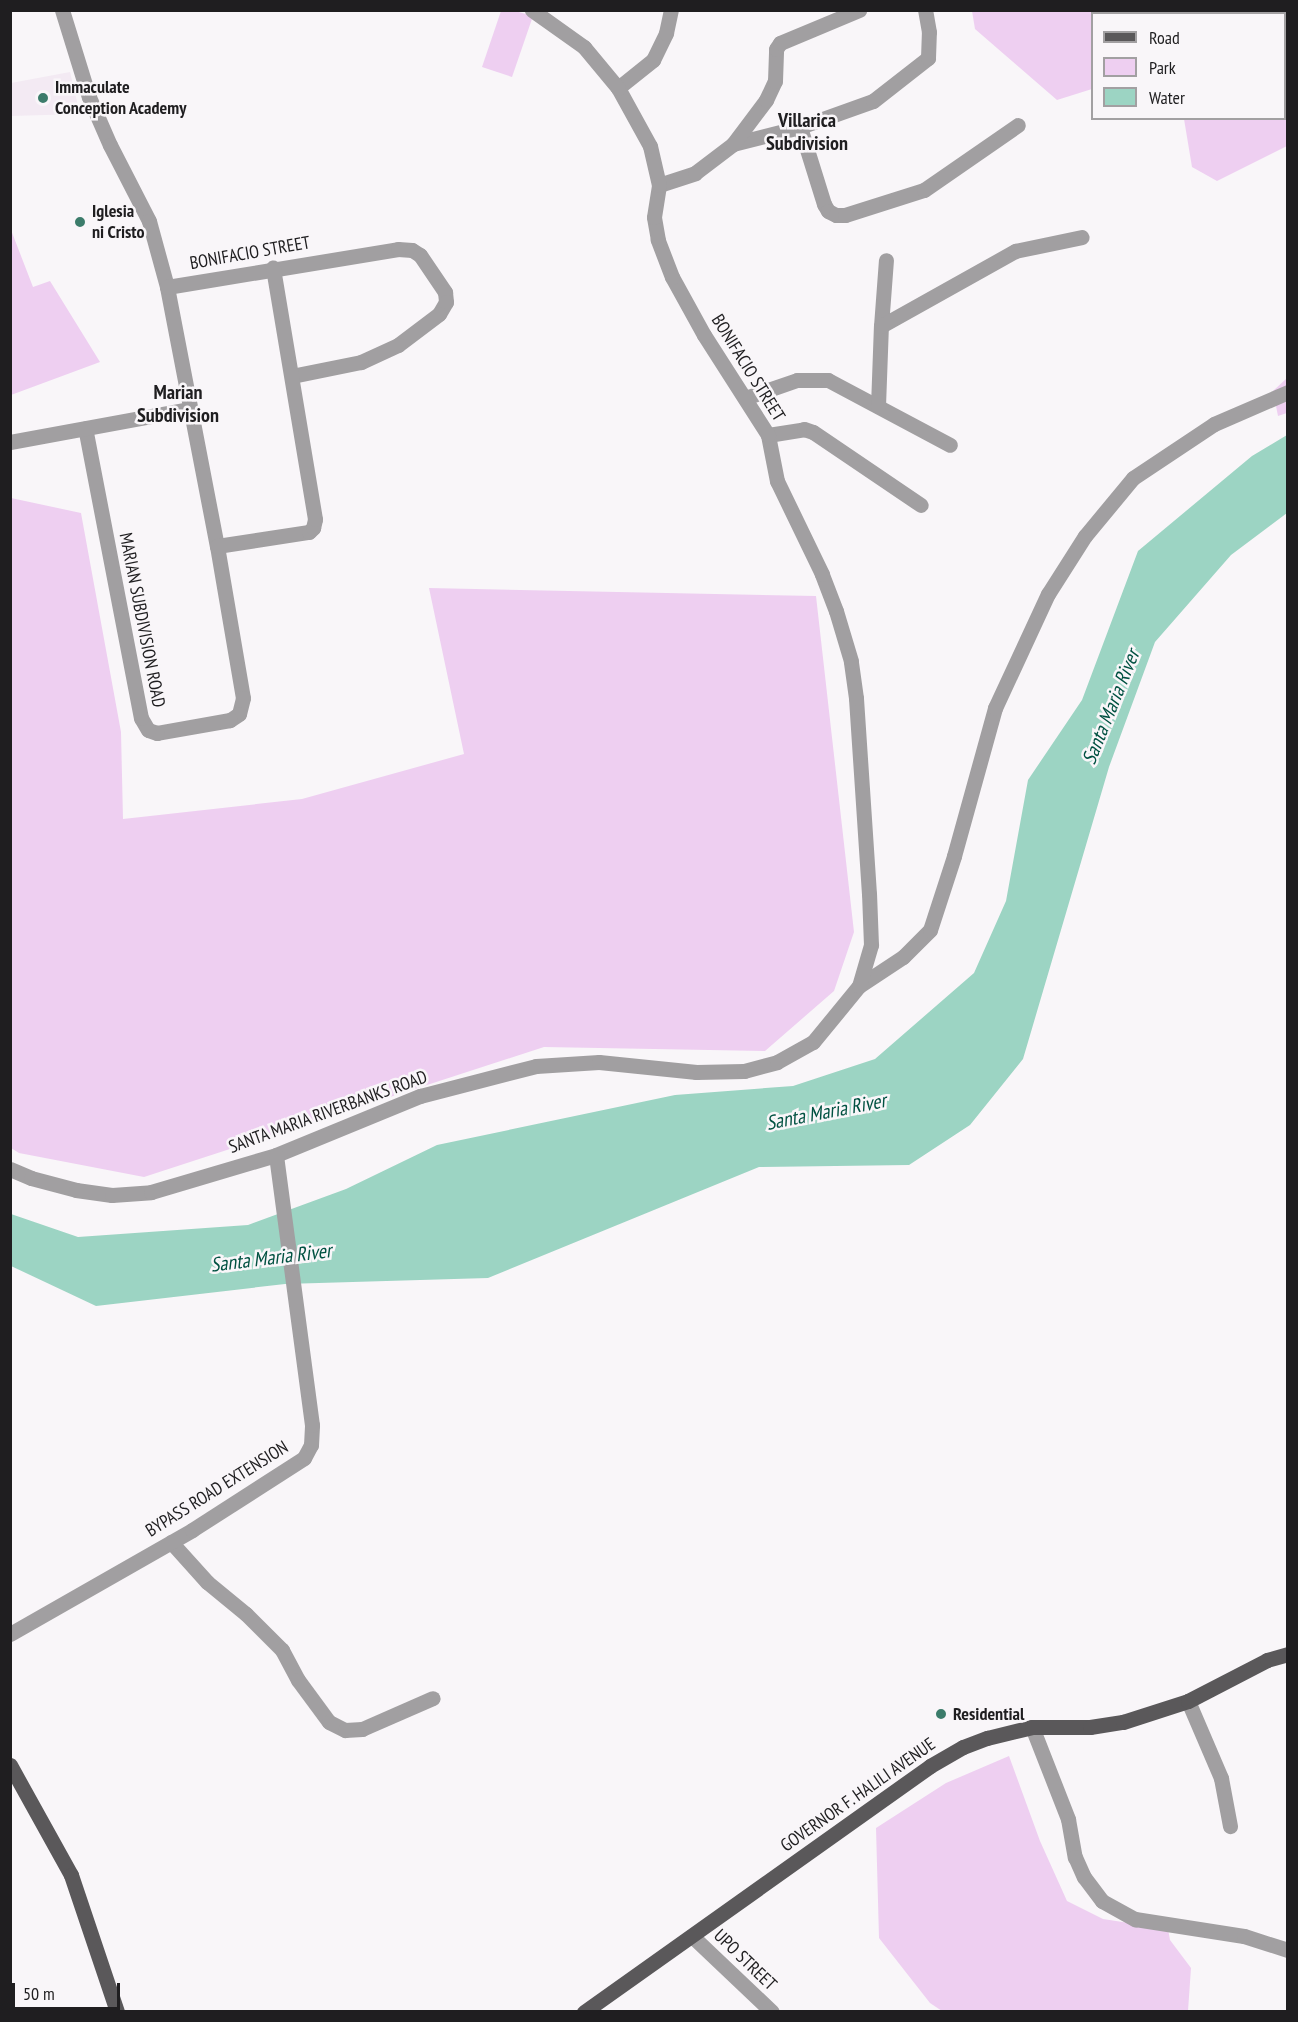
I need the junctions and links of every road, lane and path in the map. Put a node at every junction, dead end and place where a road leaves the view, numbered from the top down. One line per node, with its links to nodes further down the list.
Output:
1 (62, 10): 14 (street)
2 (532, 10): 6 (street, BONIFACIO STREET)
3 (671, 10): 6 (street)
4 (859, 10): 9 (street)
5 (925, 10): 8 (street)
6 (618, 88): 10 (street, BONIFACIO STREET)
7 (1018, 125): 8 (street)
8 (800, 127): 9 (street)
9 (733, 144): 10 (street)
10 (659, 185): 18 (street, BONIFACIO STREET)
11 (1082, 237): 15 (street)
12 (886, 260): 15 (street)
13 (273, 267): 14 (street, BONIFACIO STREET); 16 (street); 16 (street, BONIFACIO STREET)
14 (166, 287): 20 (street)
15 (881, 326): 19 (street)
16 (291, 376): 26 (street)
17 (1287, 392): 28 (street)
18 (745, 398): 19 (street); 22 (street, BONIFACIO STREET)
19 (878, 406): 24 (street)
20 (190, 409): 21 (street); 26 (street)
21 (85, 428): 23 (street); 26 (street, MARIAN SUBDIVISION ROAD)
22 (768, 435): 25 (street); 27 (street, BONIFACIO STREET)
23 (10, 442)
24 (950, 445)
25 (921, 505)
26 (217, 546)
27 (869, 894): 28 (street, SANTA MARIA RIVERBANKS ROAD)
28 (859, 986): 29 (street, SANTA MARIA RIVERBANKS ROAD)
29 (276, 1155): 30 (street, SANTA MARIA RIVERBANKS ROAD); 31 (street, BYPASS ROAD EXTENSION)
30 (10, 1169)
31 (171, 1542): 32 (street, BYPASS ROAD EXTENSION); 34 (street)
32 (10, 1634)
33 (1287, 1654): 35 (main road, GOVERNOR F. HALILI AVENUE)
34 (433, 1698)
35 (1188, 1701): 36 (main road, GOVERNOR F. HALILI AVENUE); 38 (street)
36 (1032, 1727): 39 (main road, GOVERNOR F. HALILI AVENUE); 40 (street)
37 (10, 1765): 41 (main road)
38 (1230, 1826)
39 (692, 1936): 42 (main road, GOVERNOR F. HALILI AVENUE); 43 (street, UPO STREET)
40 (1287, 1950)
41 (117, 2012)
42 (584, 2012)
43 (771, 2012)

